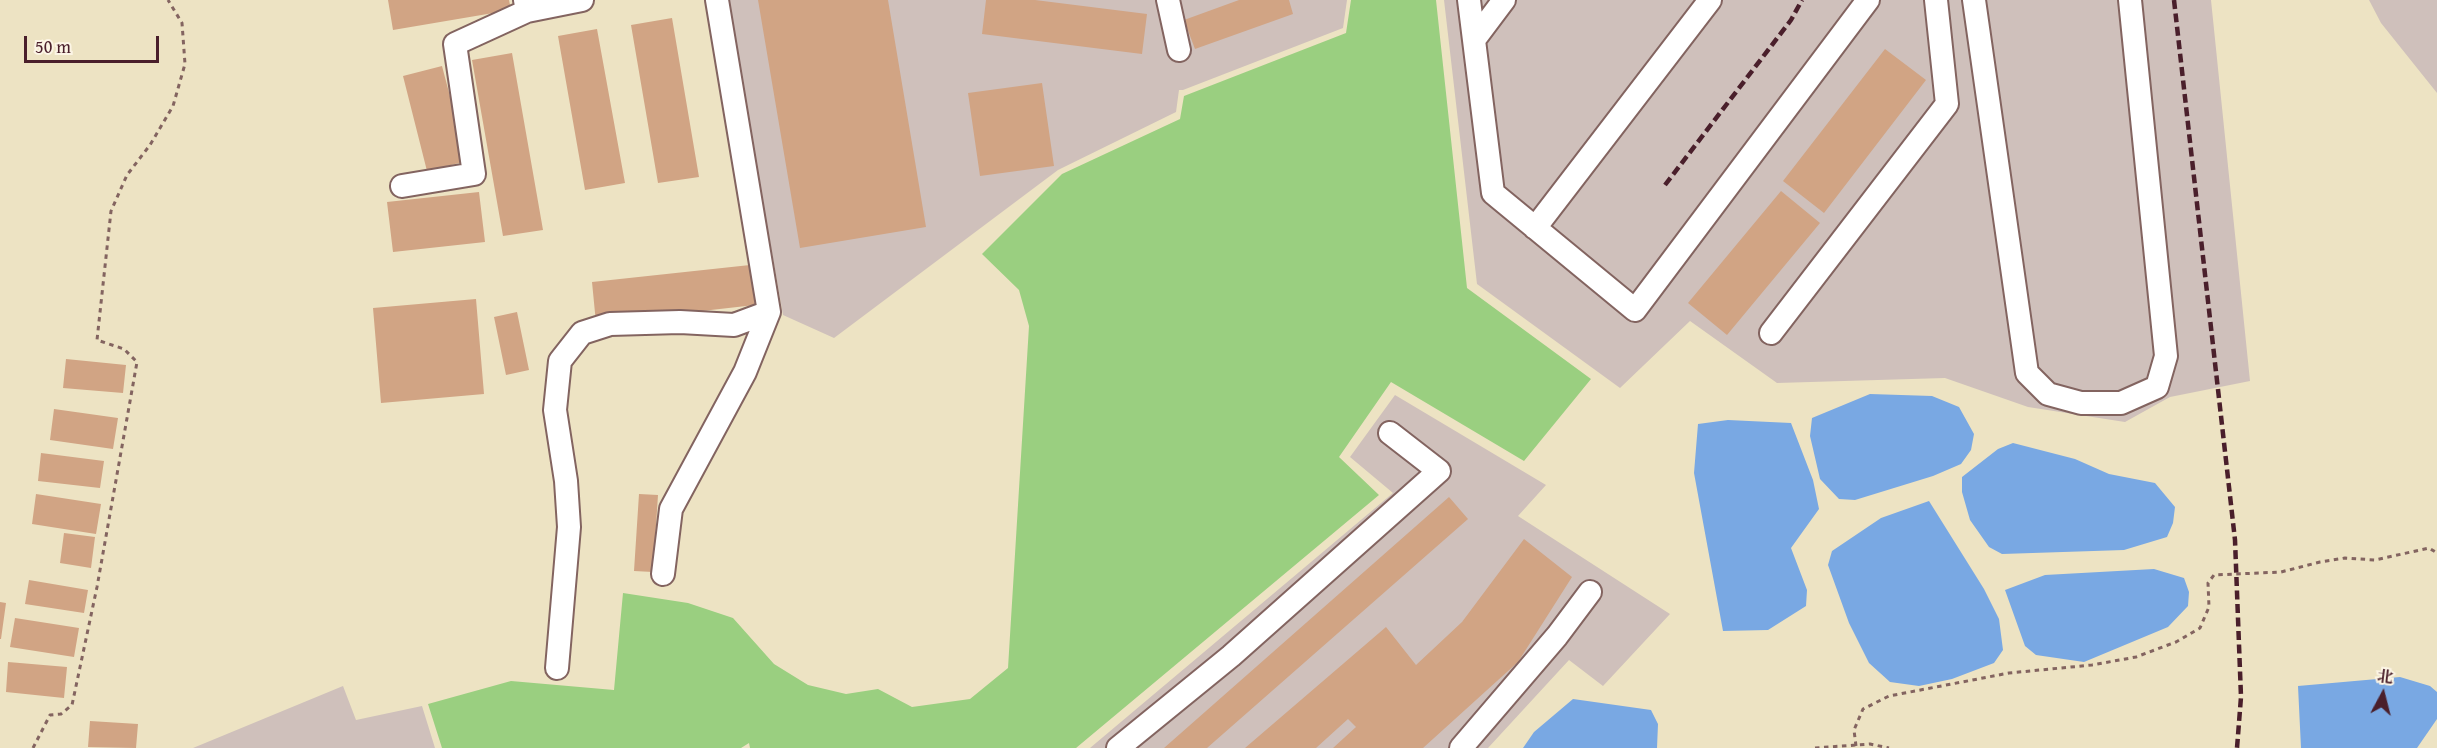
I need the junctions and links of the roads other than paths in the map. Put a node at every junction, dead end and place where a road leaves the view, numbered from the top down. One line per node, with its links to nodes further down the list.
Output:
1 (582, 0): 11 (street)
2 (717, 0): 16 (street)
3 (1168, 0): 13 (street)
4 (1469, 0): 12 (street)
5 (1504, 0): 12 (street)
6 (1710, 0): 15 (street)
7 (1868, 0): 15 (street)
8 (1936, 0): 17 (street)
9 (1974, 0): 10 (street)
10 (2130, 0)
11 (526, 5): 14 (street)
12 (1474, 40): 15 (street)
13 (1179, 50)
14 (402, 186)
15 (1535, 228)
16 (769, 312): 19 (street); 21 (street)
17 (1771, 333)
18 (1390, 433): 22 (street)
19 (663, 574)
20 (1590, 592): 23 (street)
21 (557, 668)
22 (1118, 748)
23 (1461, 748)

